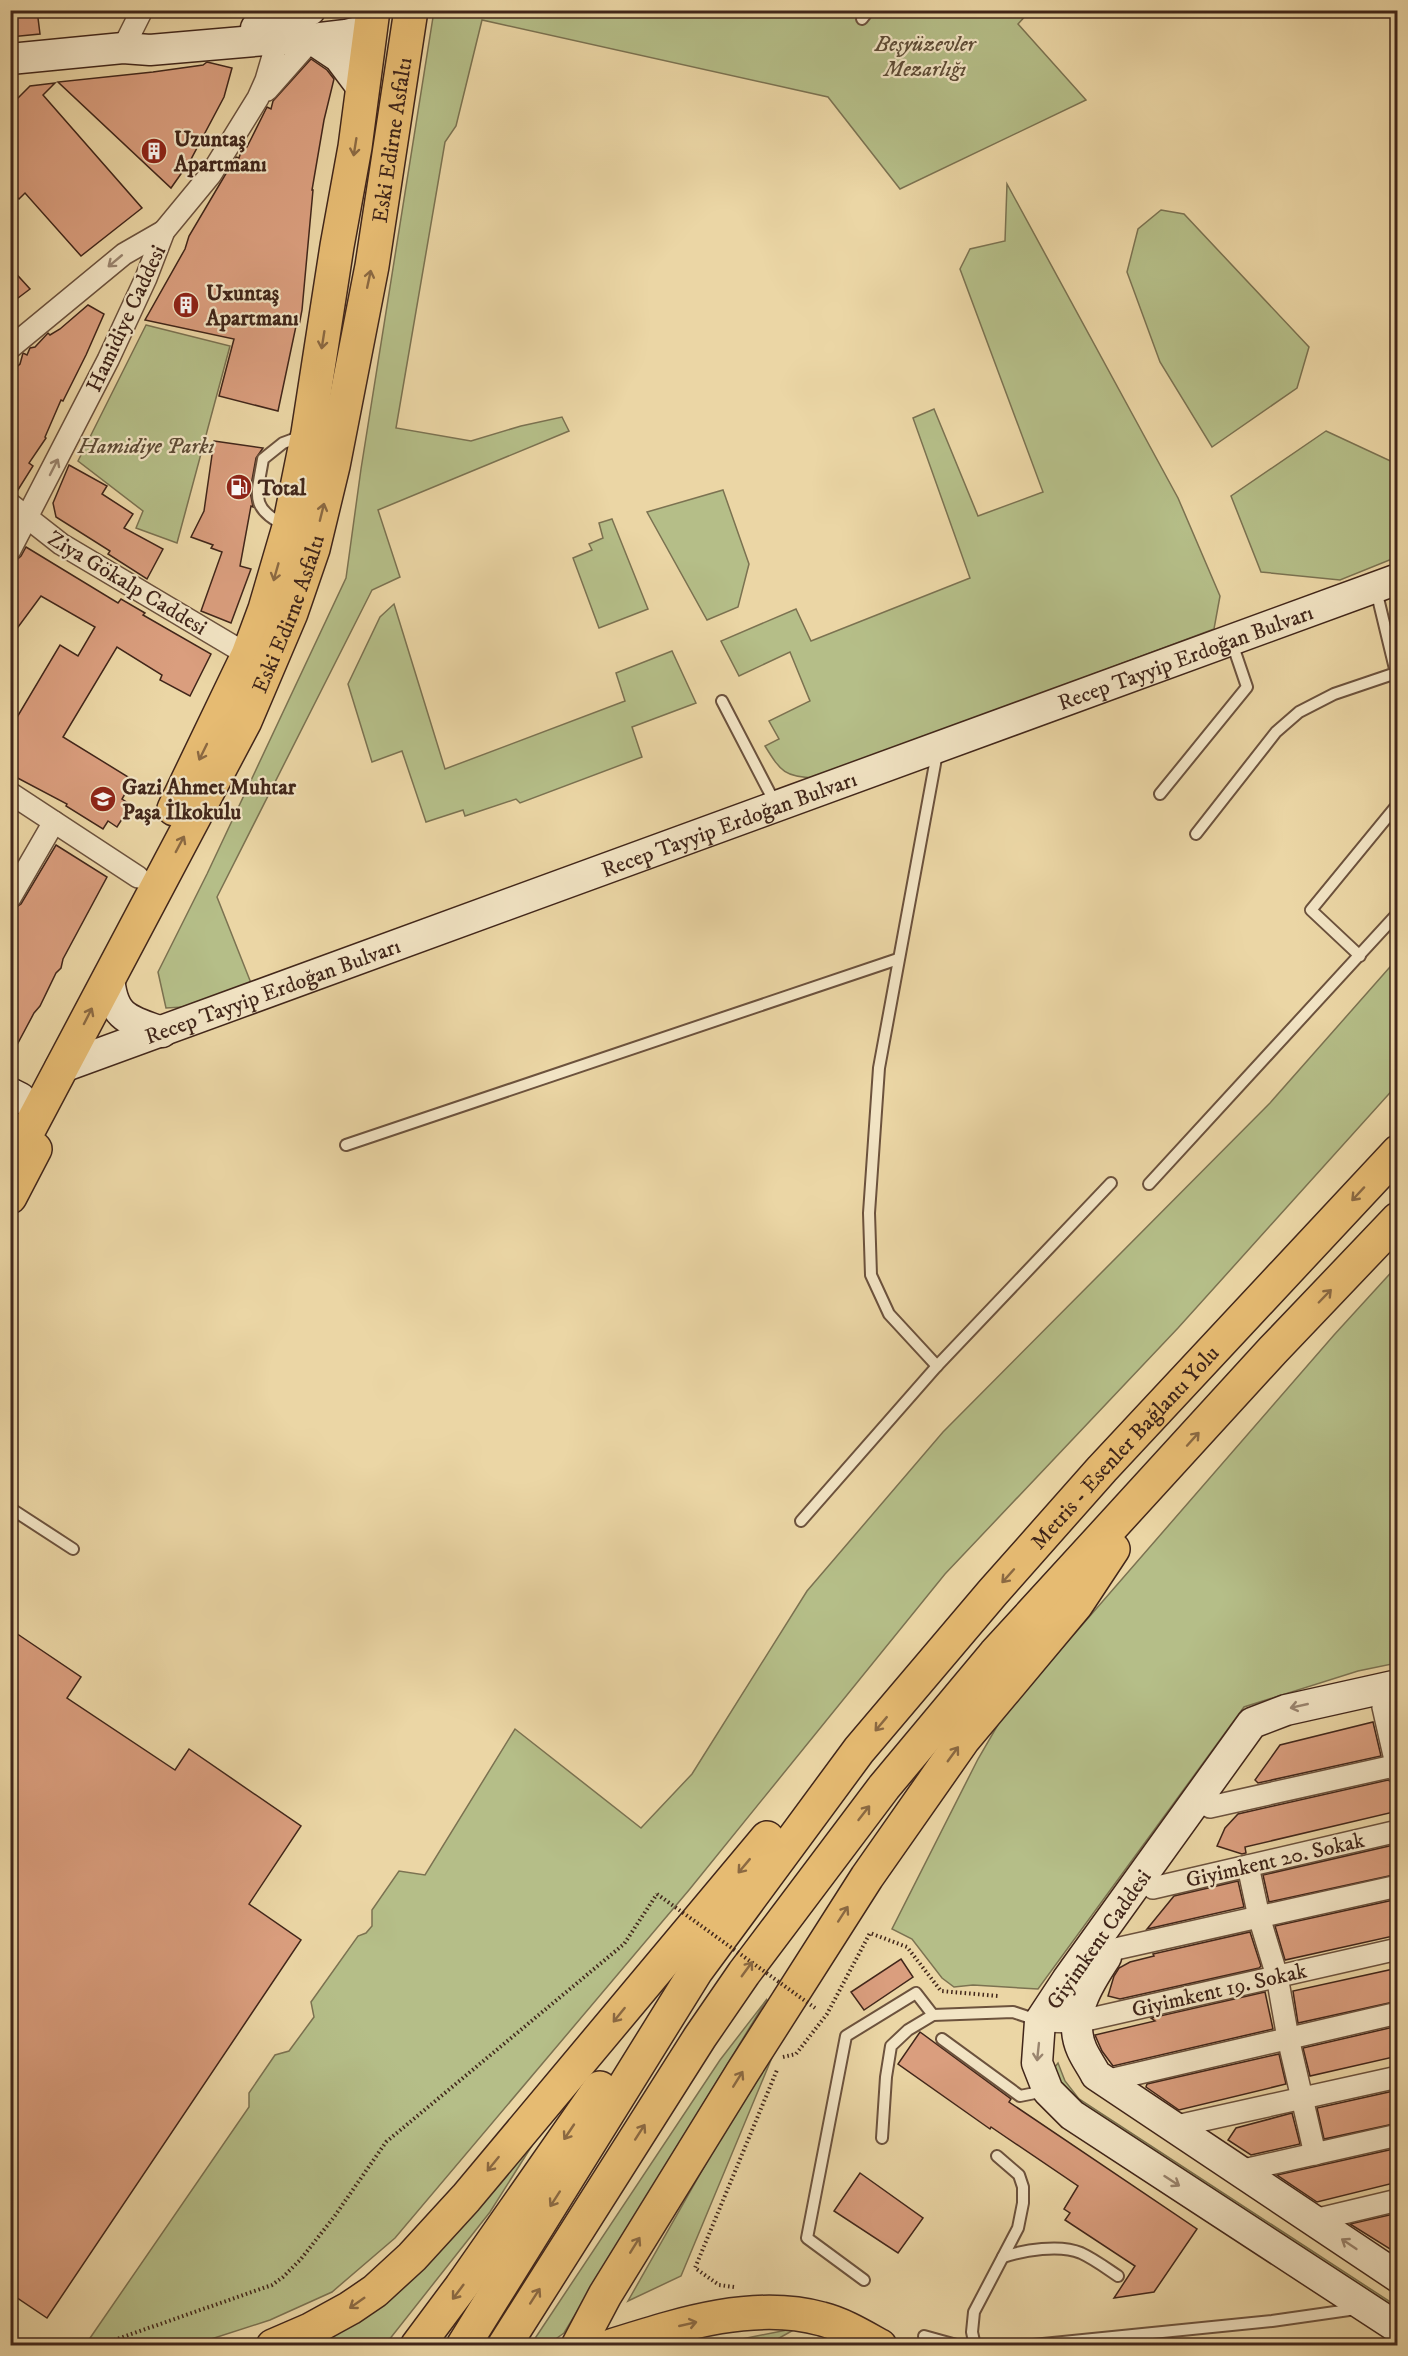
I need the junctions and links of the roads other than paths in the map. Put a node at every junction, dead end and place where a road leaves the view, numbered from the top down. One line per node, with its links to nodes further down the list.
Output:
1 (142, 10): 7 (street)
2 (397, 10): 4 (main road)
3 (411, 10): 13 (main road, Eski Edirne Asfaltı, one-way to 3)
4 (371, 20): 5 (street); 9 (main road, Eski Edirne Asfaltı)
5 (311, 25): 6 (street); 9 (street); 10 (street)
6 (281, 30): 7 (street); 10 (street)
7 (123, 48): 8 (street)
8 (10, 59)
9 (363, 89): 12 (main road, Eski Edirne Asfaltı, one-way to 12)
10 (258, 98): 11 (street, Hamidiye Caddesi)
11 (164, 231): 14 (street, one-way to 14); 16 (street, Hamidiye Caddesi, one-way to 11)
12 (329, 302): 13 (main road); 20 (main road, Eski Edirne Asfaltı, one-way to 20)
13 (357, 339): 35 (main road, Eski Edirne Asfaltı, one-way to 13)
14 (10, 348)
15 (10, 504): 16 (street, Ziya Gökalp Caddesi)
16 (28, 520): 17 (street, Hamidiye Caddesi); 20 (street, Ziya Gökalp Caddesi)
17 (10, 550)
18 (1386, 583): 19 (street, Recep Tayyip Erdoğan Bulvarı); 21 (lane)
19 (1246, 632): 23 (street, Recep Tayyip Erdoğan Bulvarı); 25 (lane)
20 (248, 656): 30 (main road, Eski Edirne Asfaltı, one-way to 30)
21 (1397, 675): 29 (lane)
22 (722, 701): 27 (lane)
23 (938, 747): 27 (street, Recep Tayyip Erdoğan Bulvarı); 34 (lane)
24 (10, 793): 28 (street)
25 (1160, 794)
26 (1398, 804): 33 (lane)
27 (777, 806): 36 (street, Recep Tayyip Erdoğan Bulvarı)
28 (54, 822): 30 (street); 31 (street)
29 (1196, 834)
30 (138, 877): 37 (main road, Eski Edirne Asfaltı)
31 (10, 898)
32 (1398, 912): 33 (lane)
33 (1360, 956): 42 (lane)
34 (898, 959): 38 (lane); 45 (lane)
35 (109, 976): 36 (street); 37 (main road, Eski Edirne Asfaltı, one-way to 35)
36 (162, 1032): 37 (street, Recep Tayyip Erdoğan Bulvarı)
37 (29, 1094): 40 (main road, Eski Edirne Asfaltı); 43 (main road)
38 (346, 1145)
39 (1398, 1152): 51 (main road, Metris - Esenler Bağlantı Yolu, one-way to 51)
40 (10, 1165)
41 (1112, 1183): 45 (lane)
42 (1149, 1184)
43 (10, 1197)
44 (1398, 1219): 46 (main road, Metris - Esenler Bağlantı Yolu, one-way to 44)
45 (937, 1366): 48 (lane)
46 (1154, 1483): 91 (main road, one-way to 46); 92 (main road, one-way to 46)
47 (10, 1508): 49 (lane)
48 (801, 1521)
49 (73, 1549)
50 (1393, 1699): 52 (street); 53 (street, Giyimkent Caddesi); 65 (street, Giyimkent Caddesi, one-way to 65)
51 (859, 1750): 61 (main road); 88 (main road, one-way to 88)
52 (1397, 1768): 53 (street)
53 (1210, 1807): 57 (street, Giyimkent Caddesi)
54 (1398, 1831): 55 (street, Giyimkent 20. Sokak)
55 (1248, 1866): 57 (street, Giyimkent 20. Sokak); 58 (street)
56 (1398, 1886): 58 (street)
57 (1153, 1887): 60 (street, Giyimkent Caddesi)
58 (1259, 1917): 60 (street); 62 (street)
59 (1398, 1949): 62 (street, Giyimkent 19. Sokak)
60 (1111, 1950): 66 (street, Giyimkent Caddesi)
61 (696, 1971): 89 (main road, one-way to 89); 90 (main road, one-way to 90)
62 (1277, 1976): 66 (street, Giyimkent 19. Sokak); 67 (street)
63 (1398, 2013): 67 (street)
64 (933, 2015): 65 (lane); 75 (lane); 84 (lane)
65 (1041, 2021): 66 (street, Giyimkent 19. Sokak); 71 (street, Giyimkent Caddesi, one-way to 71)
66 (1077, 2022): 70 (street, Giyimkent Caddesi)
67 (1288, 2038): 70 (street); 72 (street)
68 (942, 2039): 71 (lane)
69 (1398, 2077): 72 (street)
70 (1105, 2081): 73 (street, Giyimkent Caddesi)
71 (1048, 2091): 85 (street, Giyimkent Caddesi, one-way to 85)
72 (1302, 2098): 73 (street); 76 (street)
73 (1172, 2127): 78 (street, Giyimkent Caddesi)
74 (1398, 2135): 76 (street)
75 (882, 2138)
76 (1315, 2154): 78 (street)
77 (997, 2156): 81 (lane)
78 (1239, 2171): 80 (street, Giyimkent Caddesi)
79 (1398, 2199): 80 (street)
80 (1314, 2220): 82 (street, Giyimkent Caddesi, one-way to 80)
81 (1003, 2257): 83 (lane); 96 (lane)
82 (1393, 2269)
83 (1118, 2276)
84 (864, 2280)
85 (1366, 2308): 86 (street, Giyimkent Caddesi); 97 (lane)
86 (1398, 2328)
87 (924, 2336): 95 (lane)
88 (273, 2346)
89 (417, 2346)
90 (463, 2346)
91 (504, 2346)
92 (578, 2346)
93 (611, 2346): 94 (main road, one-way to 94)
94 (880, 2346)
95 (960, 2346)
96 (975, 2346)
97 (1023, 2346)

